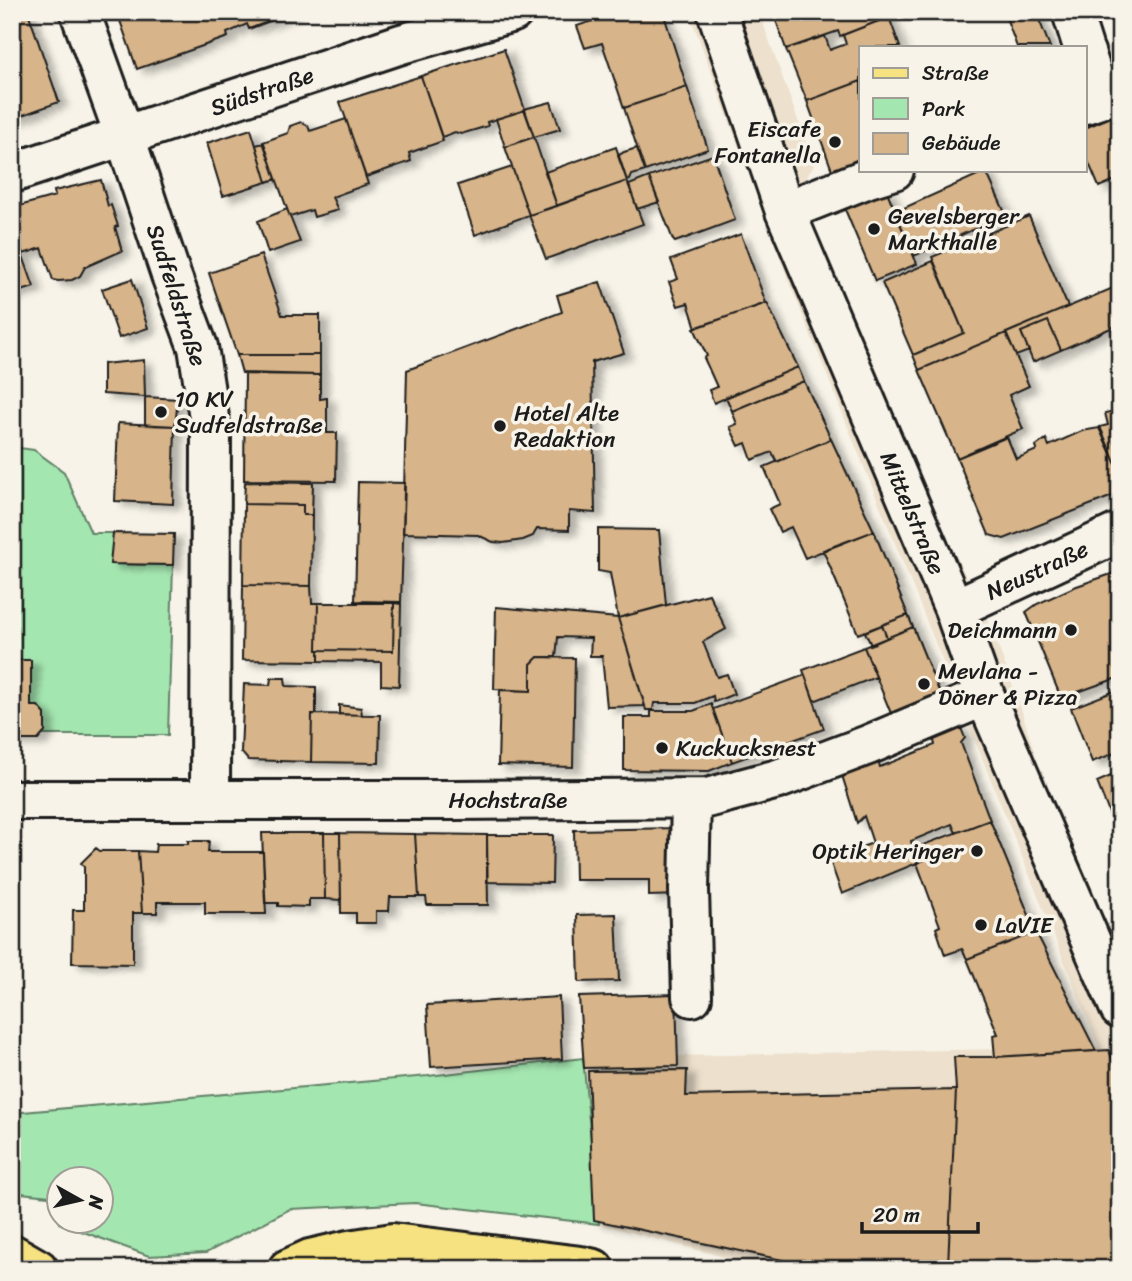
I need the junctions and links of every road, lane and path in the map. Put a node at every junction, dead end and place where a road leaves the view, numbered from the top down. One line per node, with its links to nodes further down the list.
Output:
1 (80, 12): 8 (street, Sudfeldstraße)
2 (513, 12): 8 (street, Südstraße)
3 (717, 12): 11 (street, Mittelstraße)
4 (1072, 12): 5 (street)
5 (1083, 46)
6 (1086, 56): 7 (street)
7 (1086, 104)
8 (125, 136): 10 (street, Südstraße); 17 (street, Sudfeldstraße)
9 (888, 172): 11 (street)
10 (12, 173)
11 (785, 211): 13 (street, Mittelstraße)
12 (1120, 532): 13 (street, Neustraße)
13 (954, 609): 14 (street, Mittelstraße)
14 (985, 696): 15 (street, Hochstraße); 19 (street, Mittelstraße)
15 (691, 799): 17 (street, Hochstraße); 18 (street)
16 (12, 800): 17 (street, Hochstraße)
17 (211, 800)
18 (692, 997)
19 (1120, 1009)
20 (12, 1254): 21 (main road)
21 (38, 1269)
22 (288, 1269): 23 (main road)
23 (594, 1269)

